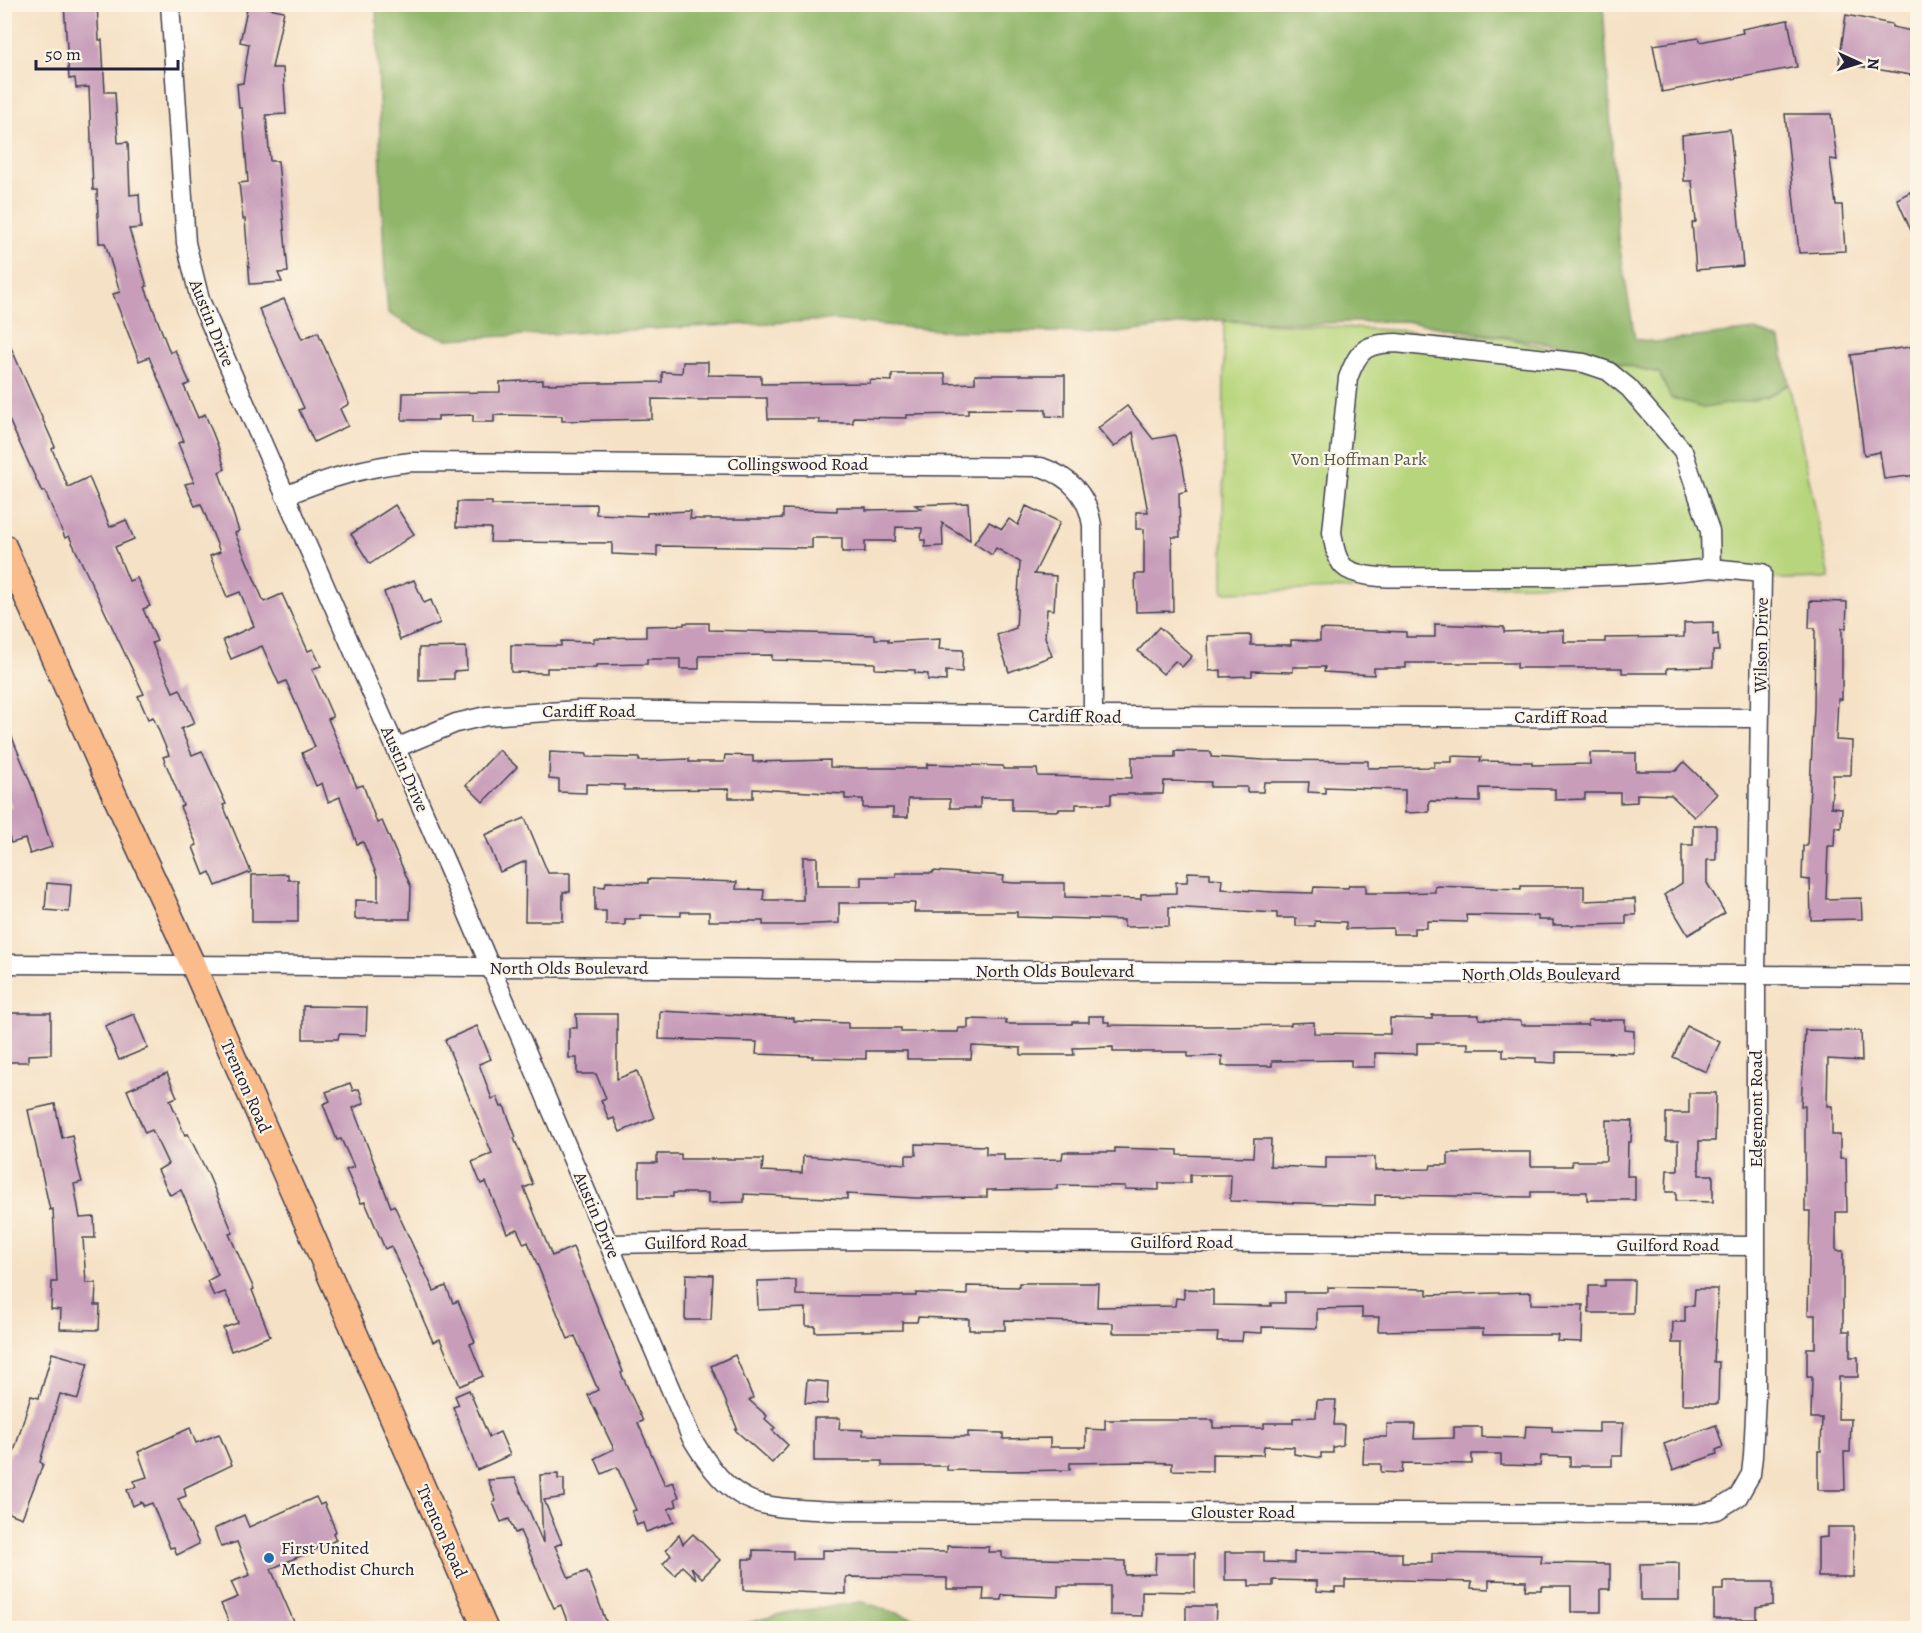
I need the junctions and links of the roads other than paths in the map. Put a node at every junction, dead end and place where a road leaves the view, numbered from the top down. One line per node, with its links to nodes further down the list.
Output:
1 (170, 4): 2 (street, Austin Drive)
2 (285, 496): 5 (street, Collingswood Road); 7 (street, Austin Drive)
3 (4, 546): 9 (main road, Trenton Road)
4 (1711, 568): 4 (street); 6 (street, Wilson Drive)
5 (1093, 716): 6 (street, Cardiff Road); 7 (street, Cardiff Road)
6 (1759, 718): 11 (street, Edgemont Road)
7 (396, 748): 10 (street, Austin Drive)
8 (4, 964): 9 (street, North Olds Boulevard)
9 (193, 965): 10 (street, North Olds Boulevard); 17 (main road, Trenton Road)
10 (490, 967): 11 (street, North Olds Boulevard); 13 (street, Austin Drive)
11 (1756, 974): 12 (street, North Olds Boulevard); 14 (street, Edgemont Road)
12 (1917, 976)
13 (609, 1244): 14 (street, Guilford Road); 16 (street, Austin Drive)
14 (1755, 1246): 15 (street, Edgemont Road)
15 (1738, 1497): 16 (street, Glouster Road)
16 (744, 1498)
17 (485, 1629)

